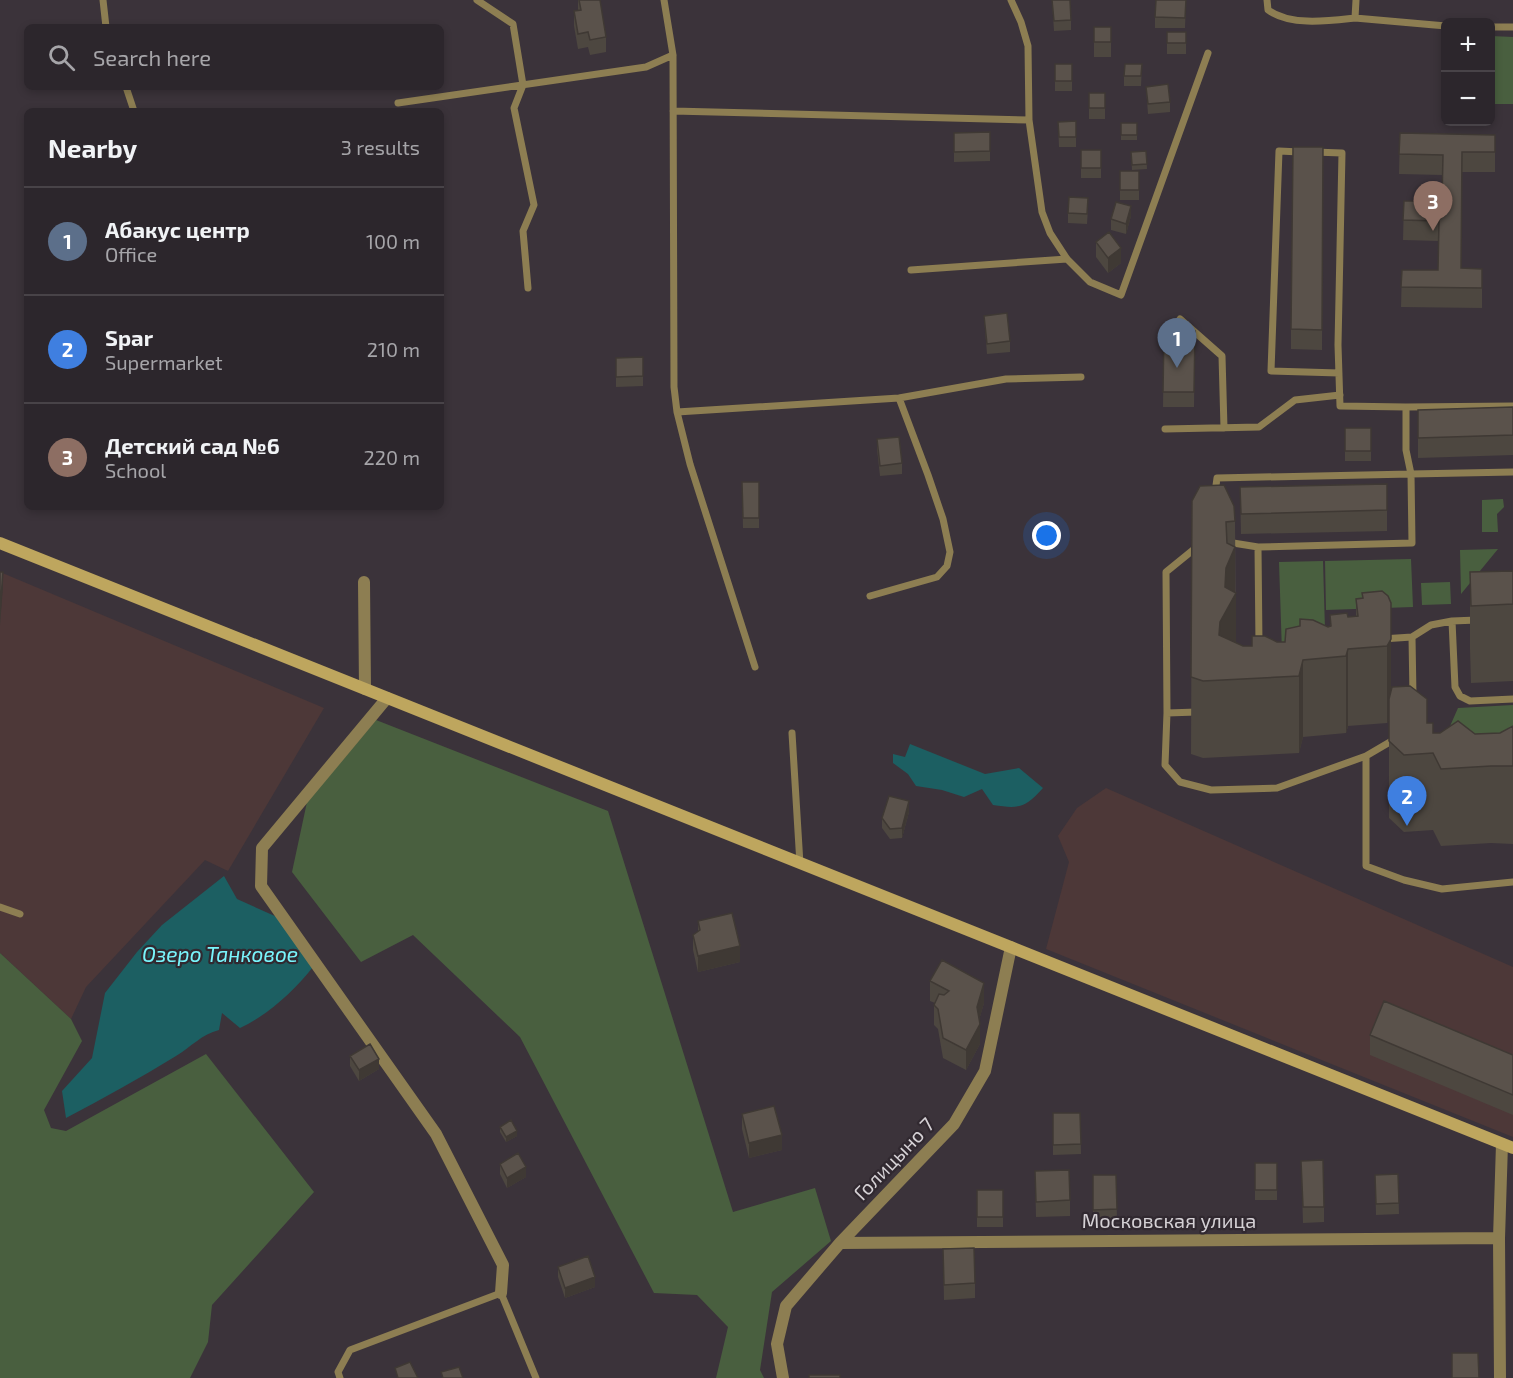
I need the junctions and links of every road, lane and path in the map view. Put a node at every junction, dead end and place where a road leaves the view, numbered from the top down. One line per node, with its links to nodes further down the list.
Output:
1 (103, 0): 8 (lane)
2 (477, 0): 14 (lane)
3 (664, 0): 13 (lane)
4 (1011, 0): 19 (lane)
5 (1267, 0): 7 (lane)
6 (1356, 0): 7 (lane)
7 (1355, 18): 9 (lane)
8 (106, 24)
9 (1441, 26)
10 (1495, 27): 11 (lane)
11 (1513, 27)
12 (1208, 52): 20 (lane)
13 (673, 55): 14 (lane); 18 (lane)
14 (523, 85): 16 (lane); 22 (lane)
15 (127, 90): 17 (lane)
16 (398, 103)
17 (133, 108)
18 (673, 111): 19 (lane); 30 (lane)
19 (1029, 120): 20 (lane)
20 (1067, 259): 21 (lane)
21 (911, 270)
22 (528, 288)
23 (1180, 319): 31 (lane)
24 (1339, 373): 24 (lane); 26 (lane)
25 (1081, 377): 27 (lane)
26 (1340, 395): 29 (lane); 31 (lane)
27 (899, 398): 30 (lane); 41 (lane)
28 (1513, 406): 29 (lane)
29 (1406, 407): 34 (lane)
30 (677, 412): 47 (lane)
31 (1224, 428): 32 (lane)
32 (1165, 429)
33 (1513, 472): 34 (lane)
34 (1411, 474): 35 (lane); 39 (lane)
35 (1214, 499)
36 (1206, 539): 53 (lane)
37 (1217, 540): 39 (lane)
38 (0, 543): 48 (street)
39 (1258, 547): 46 (lane)
40 (364, 582): 48 (street)
41 (870, 596)
42 (1481, 620): 43 (lane)
43 (1452, 621): 44 (lane); 50 (lane)
44 (1412, 637): 45 (lane); 51 (lane)
45 (1378, 640)
46 (1259, 655)
47 (755, 667)
48 (365, 689): 49 (street)
49 (387, 698): 57 (street); 65 (street)
50 (1513, 699)
51 (1413, 706)
52 (1203, 712): 53 (lane)
53 (1167, 713): 56 (lane)
54 (792, 733): 57 (lane)
55 (1404, 734): 56 (lane)
56 (1366, 756): 58 (lane)
57 (800, 864): 61 (street)
58 (1513, 882)
59 (0, 907): 60 (lane)
60 (20, 914)
61 (1011, 947): 62 (street); 64 (street, Голицыно 7)
62 (1508, 1146): 63 (street)
63 (1499, 1238): 64 (street, Московская улица); 69 (street)
64 (840, 1243): 68 (street, Голицыно 7)
65 (501, 1293): 66 (lane); 67 (lane)
66 (340, 1378)
67 (536, 1378)
68 (783, 1378)
69 (1500, 1378)

